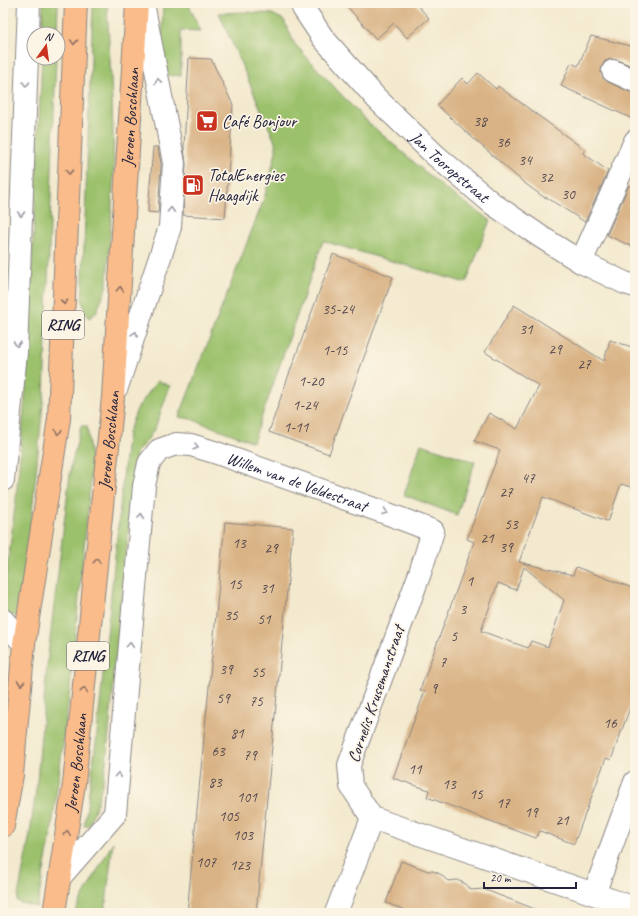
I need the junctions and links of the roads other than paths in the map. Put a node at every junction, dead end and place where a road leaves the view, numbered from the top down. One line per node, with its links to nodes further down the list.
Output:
1 (29, 3): 12 (street, one-way to 12)
2 (76, 3): 15 (main road, RING, one-way to 15)
3 (137, 3): 11 (main road, Jeroen Boschlaan / RING, one-way to 3)
4 (143, 3): 11 (street, one-way to 4)
5 (302, 3): 9 (street, Jan Tooropstraat)
6 (613, 71): 7 (street)
7 (635, 81)
8 (635, 141): 9 (street)
9 (581, 262): 10 (street, Jan Tooropstraat)
10 (635, 286)
11 (113, 397): 19 (main road, Jeroen Boschlaan / RING, one-way to 11)
12 (3, 480)
13 (433, 532): 17 (street, Cornelis Krusemanstraat); 19 (street, Willem van de Veldestraat, one-way to 13)
14 (3, 620): 15 (street)
15 (24, 644): 18 (main road, RING, one-way to 18)
16 (635, 782): 20 (street)
17 (372, 818): 20 (street); 23 (street)
18 (3, 826)
19 (60, 877): 22 (main road, Jeroen Boschlaan / RING)
20 (594, 894): 21 (street)
21 (635, 908)
22 (54, 913)
23 (336, 913)

